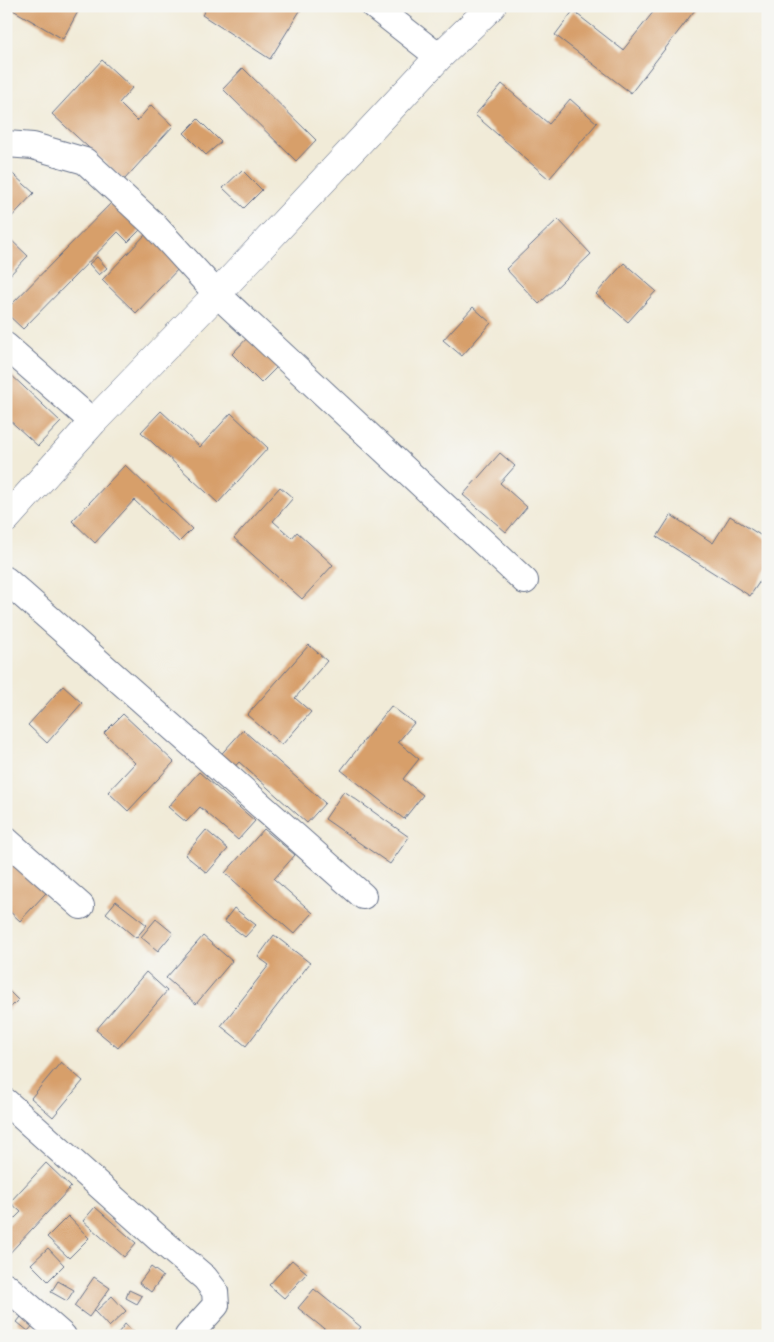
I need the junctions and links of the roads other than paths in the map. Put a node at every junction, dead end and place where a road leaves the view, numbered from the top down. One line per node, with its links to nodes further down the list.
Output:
1 (374, 6): 3 (street)
2 (492, 6): 3 (street)
3 (439, 57): 5 (street)
4 (6, 144): 5 (street)
5 (217, 294): 7 (street); 10 (street)
6 (6, 346): 7 (street)
7 (92, 422): 8 (street)
8 (6, 520)
9 (6, 580): 12 (street)
10 (525, 581)
11 (6, 840): 13 (street)
12 (363, 896)
13 (81, 906)
14 (6, 1102): 17 (street)
15 (6, 1286): 16 (street)
16 (63, 1336)
17 (188, 1336)

